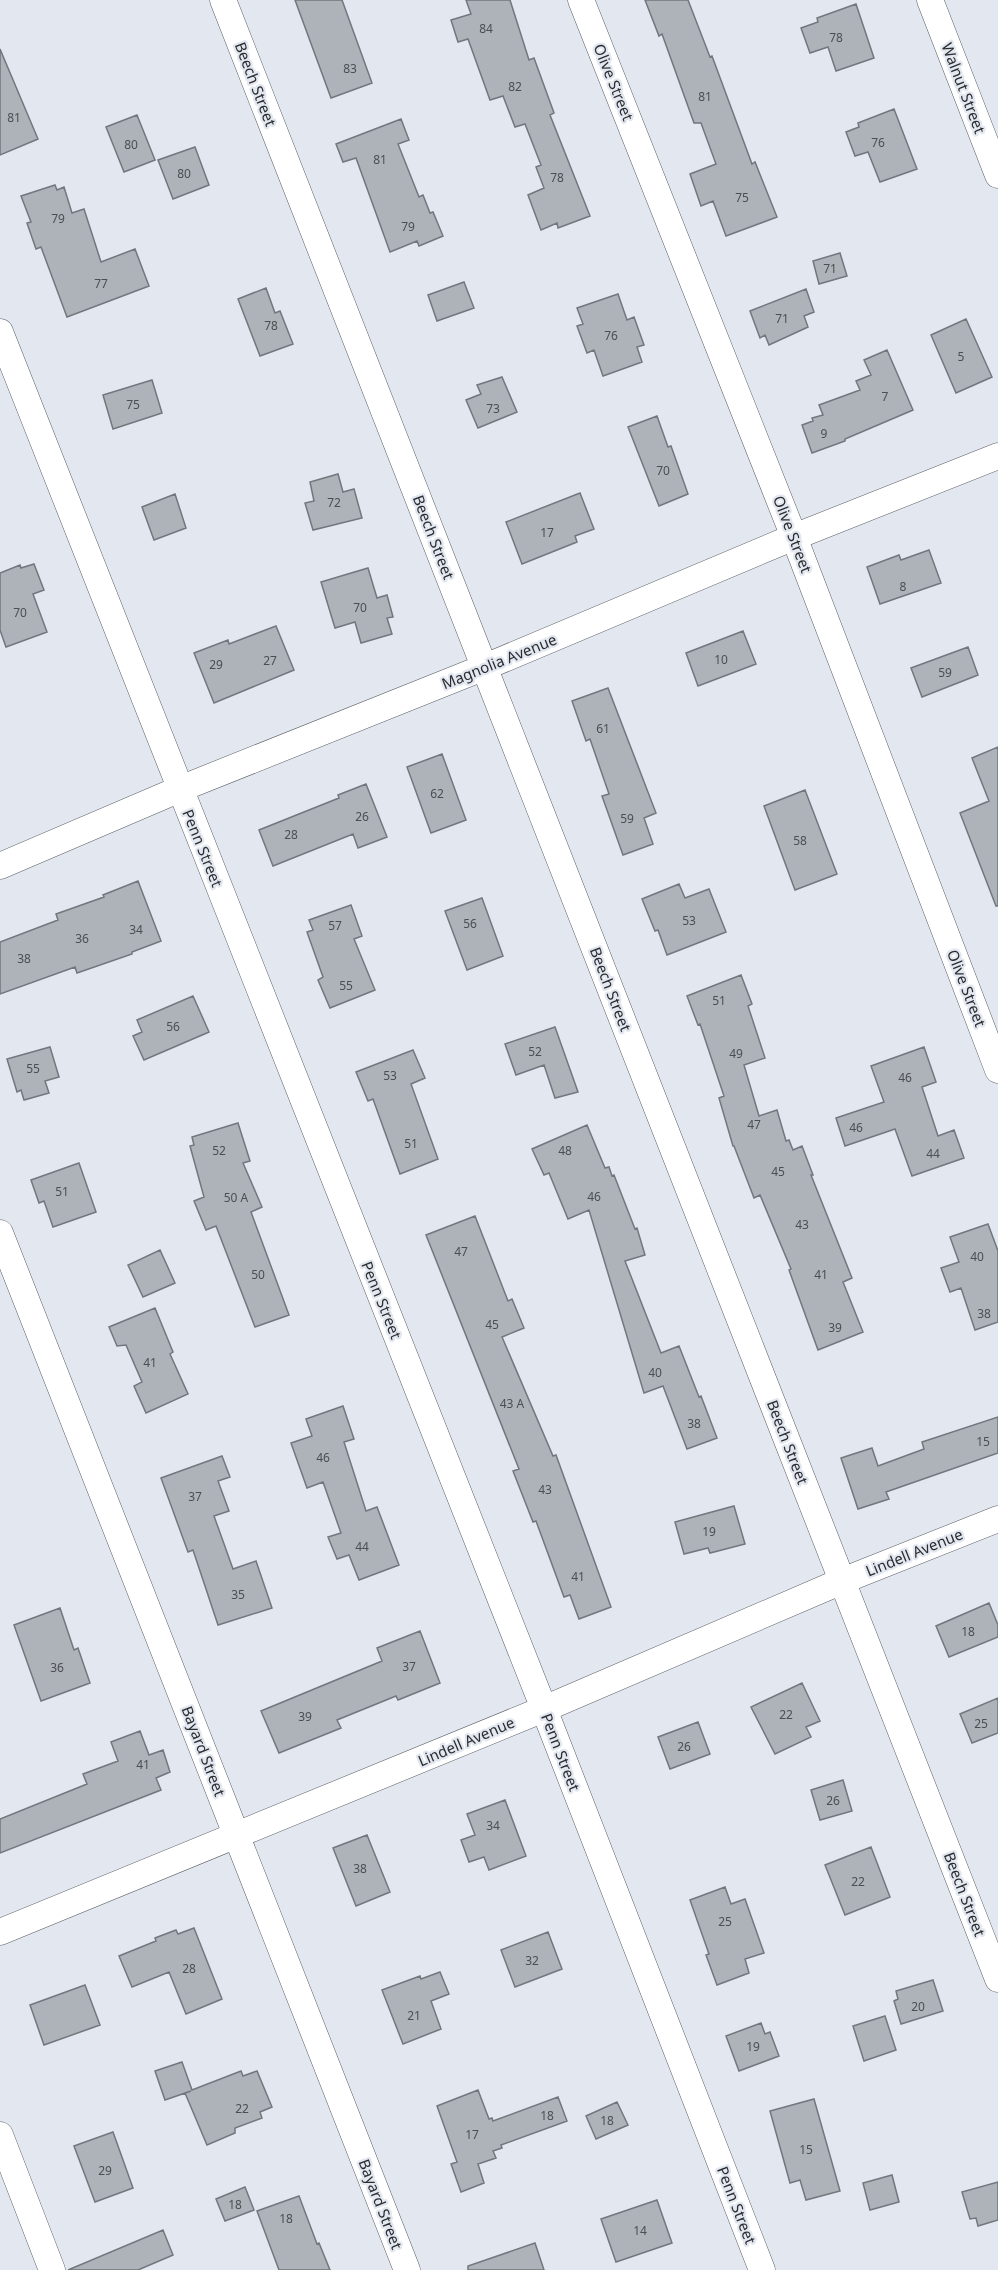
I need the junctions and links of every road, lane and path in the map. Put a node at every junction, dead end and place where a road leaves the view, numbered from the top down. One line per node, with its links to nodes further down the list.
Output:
1 (223, 0): 8 (street, Beech Street)
2 (581, 0): 7 (street, Olive Street)
3 (930, 0): 4 (street, Walnut Street)
4 (998, 175)
5 (0, 332): 9 (street, Penn Street)
6 (998, 456): 7 (street, Magnolia Avenue)
7 (794, 537): 8 (street, Magnolia Avenue); 11 (street, Olive Street)
8 (485, 668): 9 (street, Magnolia Avenue); 14 (street, Beech Street)
9 (180, 789): 10 (street, Magnolia Avenue); 15 (street, Penn Street)
10 (0, 866)
11 (998, 1070)
12 (0, 1233): 16 (street, Bayard Street)
13 (998, 1519): 14 (street, Lindell Avenue)
14 (842, 1581): 15 (street, Lindell Avenue); 18 (street, Beech Street)
15 (544, 1708): 16 (street, Lindell Avenue); 22 (street, Penn Street)
16 (237, 1836): 17 (street, Lindell Avenue); 21 (street, Bayard Street)
17 (0, 1932)
18 (998, 1978)
19 (0, 2135): 20 (street)
20 (52, 2270)
21 (407, 2270)
22 (762, 2270)

